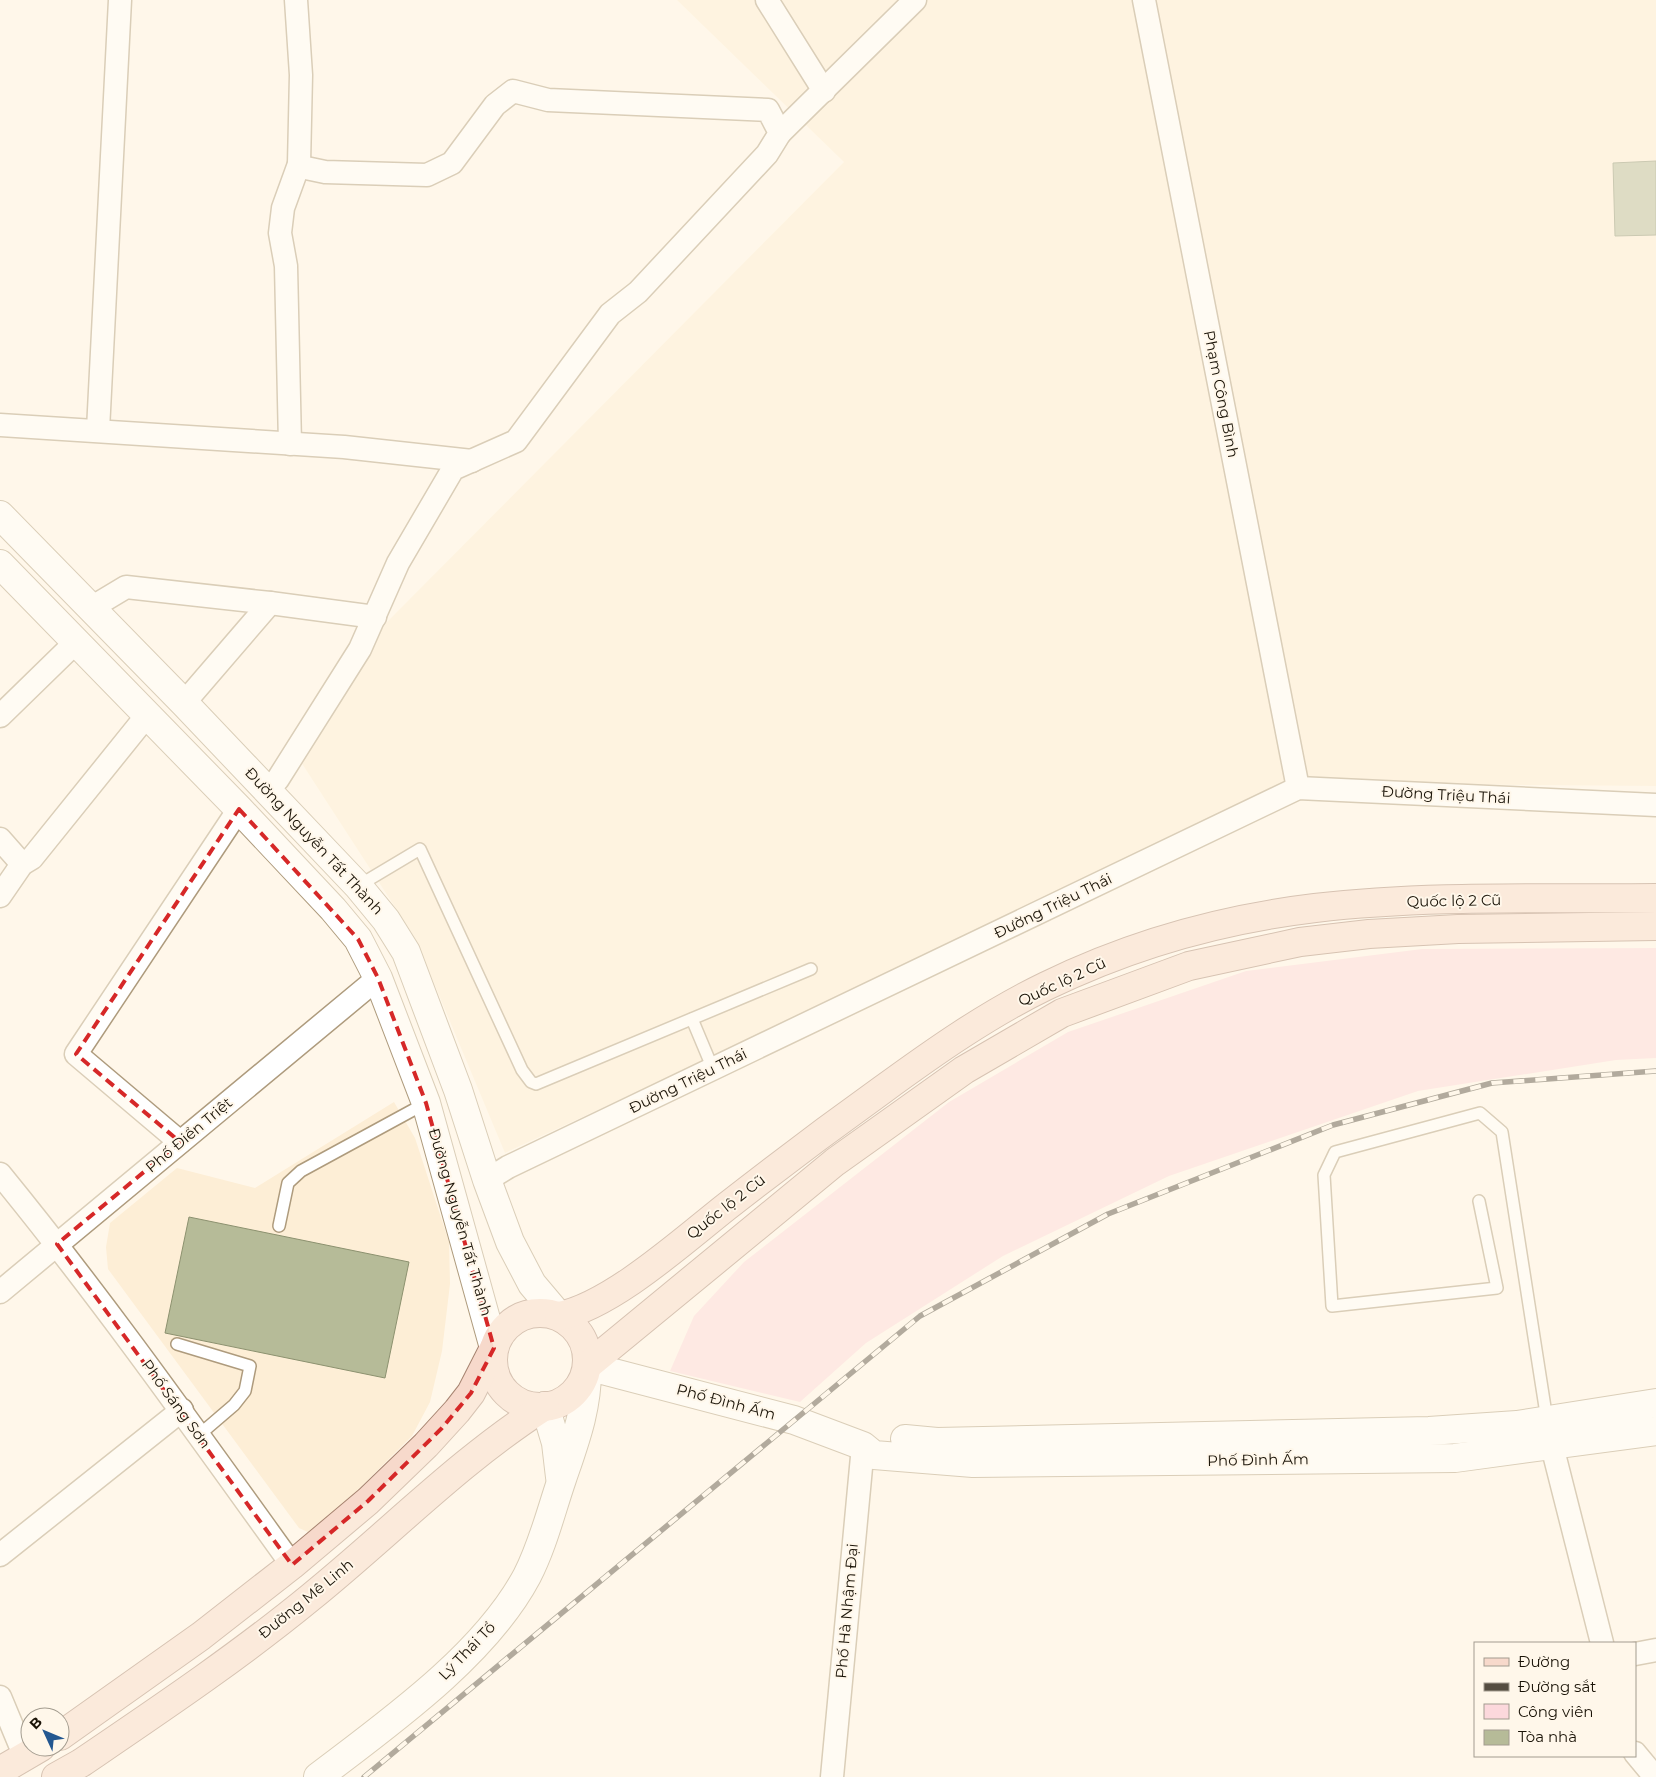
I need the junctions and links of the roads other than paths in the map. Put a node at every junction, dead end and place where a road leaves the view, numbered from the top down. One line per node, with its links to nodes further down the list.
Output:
1 (120, 0): 10 (street)
2 (296, 0): 8 (street)
3 (767, 0): 6 (street)
4 (915, 0): 6 (street)
5 (1144, 0): 22 (street, Phạm Công Bình)
6 (824, 91): 7 (street)
7 (780, 133): 8 (street); 12 (street)
8 (299, 164): 11 (street)
9 (0, 425): 10 (street)
10 (98, 430): 11 (street)
11 (290, 444): 12 (street)
12 (473, 461): 17 (street)
13 (0, 516): 16 (main road, Đường Nguyễn Tất Thành)
14 (0, 564): 18 (main road, Đường Nguyễn Tất Thành)
15 (270, 603): 16 (street); 17 (street); 19 (street)
16 (91, 608): 19 (main road, Đường Nguyễn Tất Thành)
17 (374, 617): 23 (street)
18 (77, 641): 20 (main road, Đường Nguyễn Tất Thành); 21 (street)
19 (184, 703): 23 (main road, Đường Nguyễn Tất Thành)
20 (148, 714): 25 (main road, Đường Nguyễn Tất Thành); 27 (street)
21 (0, 716)
22 (1298, 788): 24 (street, Đường Triệu Thái); 35 (street, Đường Triệu Thái)
23 (267, 791): 28 (main road, Đường Nguyễn Tất Thành)
24 (1656, 805)
25 (239, 809): 33 (main road, Đường Nguyễn Tất Thành); 37 (street)
26 (0, 839): 27 (street)
27 (22, 864): 29 (street)
28 (358, 886): 34 (lane); 39 (main road, Đường Nguyễn Tất Thành)
29 (0, 896)
30 (1656, 898): 44 (main road, Quốc lộ 2 Cũ)
31 (1656, 926): 47 (main road, Quốc lộ 2 Cũ)
32 (811, 969): 34 (lane)
33 (378, 978): 36 (main road, Đường Nguyễn Tất Thành); 37 (street, Phố Điển Triệt)
34 (692, 1019): 35 (lane)
35 (713, 1069): 39 (street, Đường Triệu Thái)
36 (426, 1102): 41 (lane); 46 (main road, Đường Nguyễn Tất Thành)
37 (180, 1142): 42 (street, Phố Điển Triệt)
38 (0, 1174): 42 (street, Phố Sáng Sơn)
39 (486, 1180): 44 (main road, Đường Nguyễn Tất Thành)
40 (1479, 1200): 51 (lane)
41 (279, 1226)
42 (57, 1244): 43 (street, Phố Điển Triệt); 50 (street, Phố Sáng Sơn)
43 (0, 1292)
44 (559, 1316): 46 (main road); 47 (main road)
45 (177, 1344): 53 (lane)
46 (494, 1348): 49 (main road); 58 (main road)
47 (587, 1366): 49 (main road); 54 (main road, Phố Đình Ấm); 56 (main road, Lý Thái Tổ)
48 (1656, 1403): 51 (main road, Phố Đình Ấm)
49 (545, 1406): 56 (main road, Lý Thái Tổ); 68 (main road, Đường Mê Linh)
50 (182, 1410): 53 (street, Phố Sáng Sơn); 57 (street)
51 (1547, 1420): 54 (main road, Phố Đình Ấm); 55 (main road)
52 (1656, 1432): 55 (main road, Phố Đình Ấm)
53 (199, 1435): 58 (street, Phố Sáng Sơn)
54 (863, 1446): 55 (main road, Phố Đình Ấm); 70 (street, Phố Hà Nhậm Đại)
55 (1552, 1446): 59 (street)
56 (560, 1483): 69 (main road, Lý Thái Tổ)
57 (0, 1555)
58 (292, 1565): 63 (main road)
59 (1602, 1642)
60 (1656, 1650): 61 (street)
61 (1636, 1654)
62 (0, 1697): 64 (street)
63 (70, 1729)
64 (20, 1730)
65 (1636, 1755): 71 (street)
66 (24, 1757): 67 (main road)
67 (0, 1771)
68 (68, 1774)
69 (318, 1777)
70 (832, 1777)
71 (1655, 1777)

